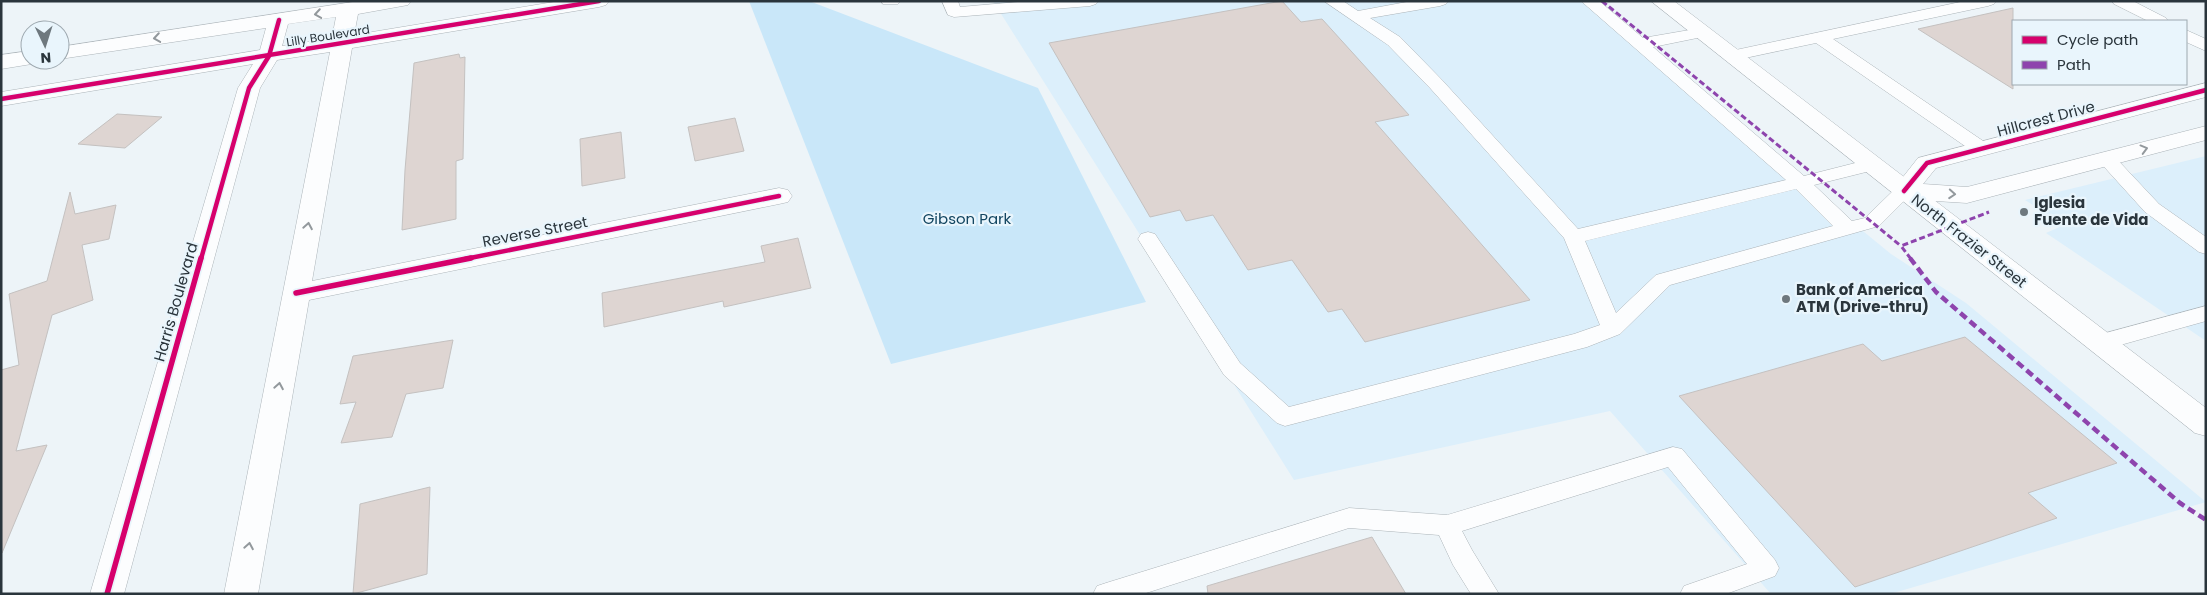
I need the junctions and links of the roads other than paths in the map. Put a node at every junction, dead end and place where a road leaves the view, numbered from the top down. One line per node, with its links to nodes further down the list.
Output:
1 (401, 1): 12 (street, Lilly Boulevard)
2 (600, 1): 19 (street, Lilly Boulevard)
3 (950, 1): 4 (lane)
4 (1090, 1)
5 (1332, 1): 13 (lane)
6 (1440, 1): 13 (lane)
7 (1618, 1): 11 (lane)
8 (1661, 1): 16 (street, North Frazier Street)
9 (1988, 1): 18 (lane)
10 (2120, 1): 15 (lane)
11 (1592, 3): 20 (lane)
12 (348, 10): 14 (street, Lilly Boulevard, one-way to 14); 19 (street)
13 (1357, 16): 37 (lane)
14 (279, 20): 22 (street, Lilly Boulevard, one-way to 22); 23 (street, Harris Boulevard)
15 (2158, 20)
16 (1701, 33): 20 (lane); 24 (street, North Frazier Street)
17 (2187, 36): 21 (lane)
18 (1819, 37): 24 (lane); 30 (lane)
19 (342, 44): 23 (street, Lilly Boulevard); 40 (street, one-way to 19)
20 (1640, 44): 33 (lane)
21 (2206, 46)
22 (70, 51)
23 (269, 56): 28 (street, Lilly Boulevard); 47 (street, Harris Boulevard)
24 (1731, 56): 32 (street, North Frazier Street)
25 (20, 59): 26 (street)
26 (1, 62)
27 (2206, 90): 30 (street, Hillcrest Drive)
28 (1, 99)
29 (2206, 133): 31 (street, one-way to 29)
30 (1982, 149): 34 (street, Hillcrest Drive)
31 (2106, 159): 34 (street, one-way to 31); 39 (lane)
32 (1870, 165): 33 (lane); 34 (street, North Frazier Street)
33 (1799, 182): 36 (lane); 37 (lane)
34 (1904, 191): 36 (lane); 43 (street, North Frazier Street)
35 (779, 196): 40 (street, Reverse Street)
36 (1848, 228): 42 (lane)
37 (1574, 236): 42 (lane)
38 (1148, 239): 42 (lane)
39 (2206, 247)
40 (296, 294): 48 (street, one-way to 40)
41 (2206, 313): 43 (lane)
42 (1612, 329)
43 (2100, 343): 44 (street, North Frazier Street)
44 (2202, 419)
45 (1447, 525): 46 (lane); 49 (lane); 50 (lane)
46 (1707, 592)
47 (107, 594)
48 (240, 594)
49 (1106, 594)
50 (1486, 594)

